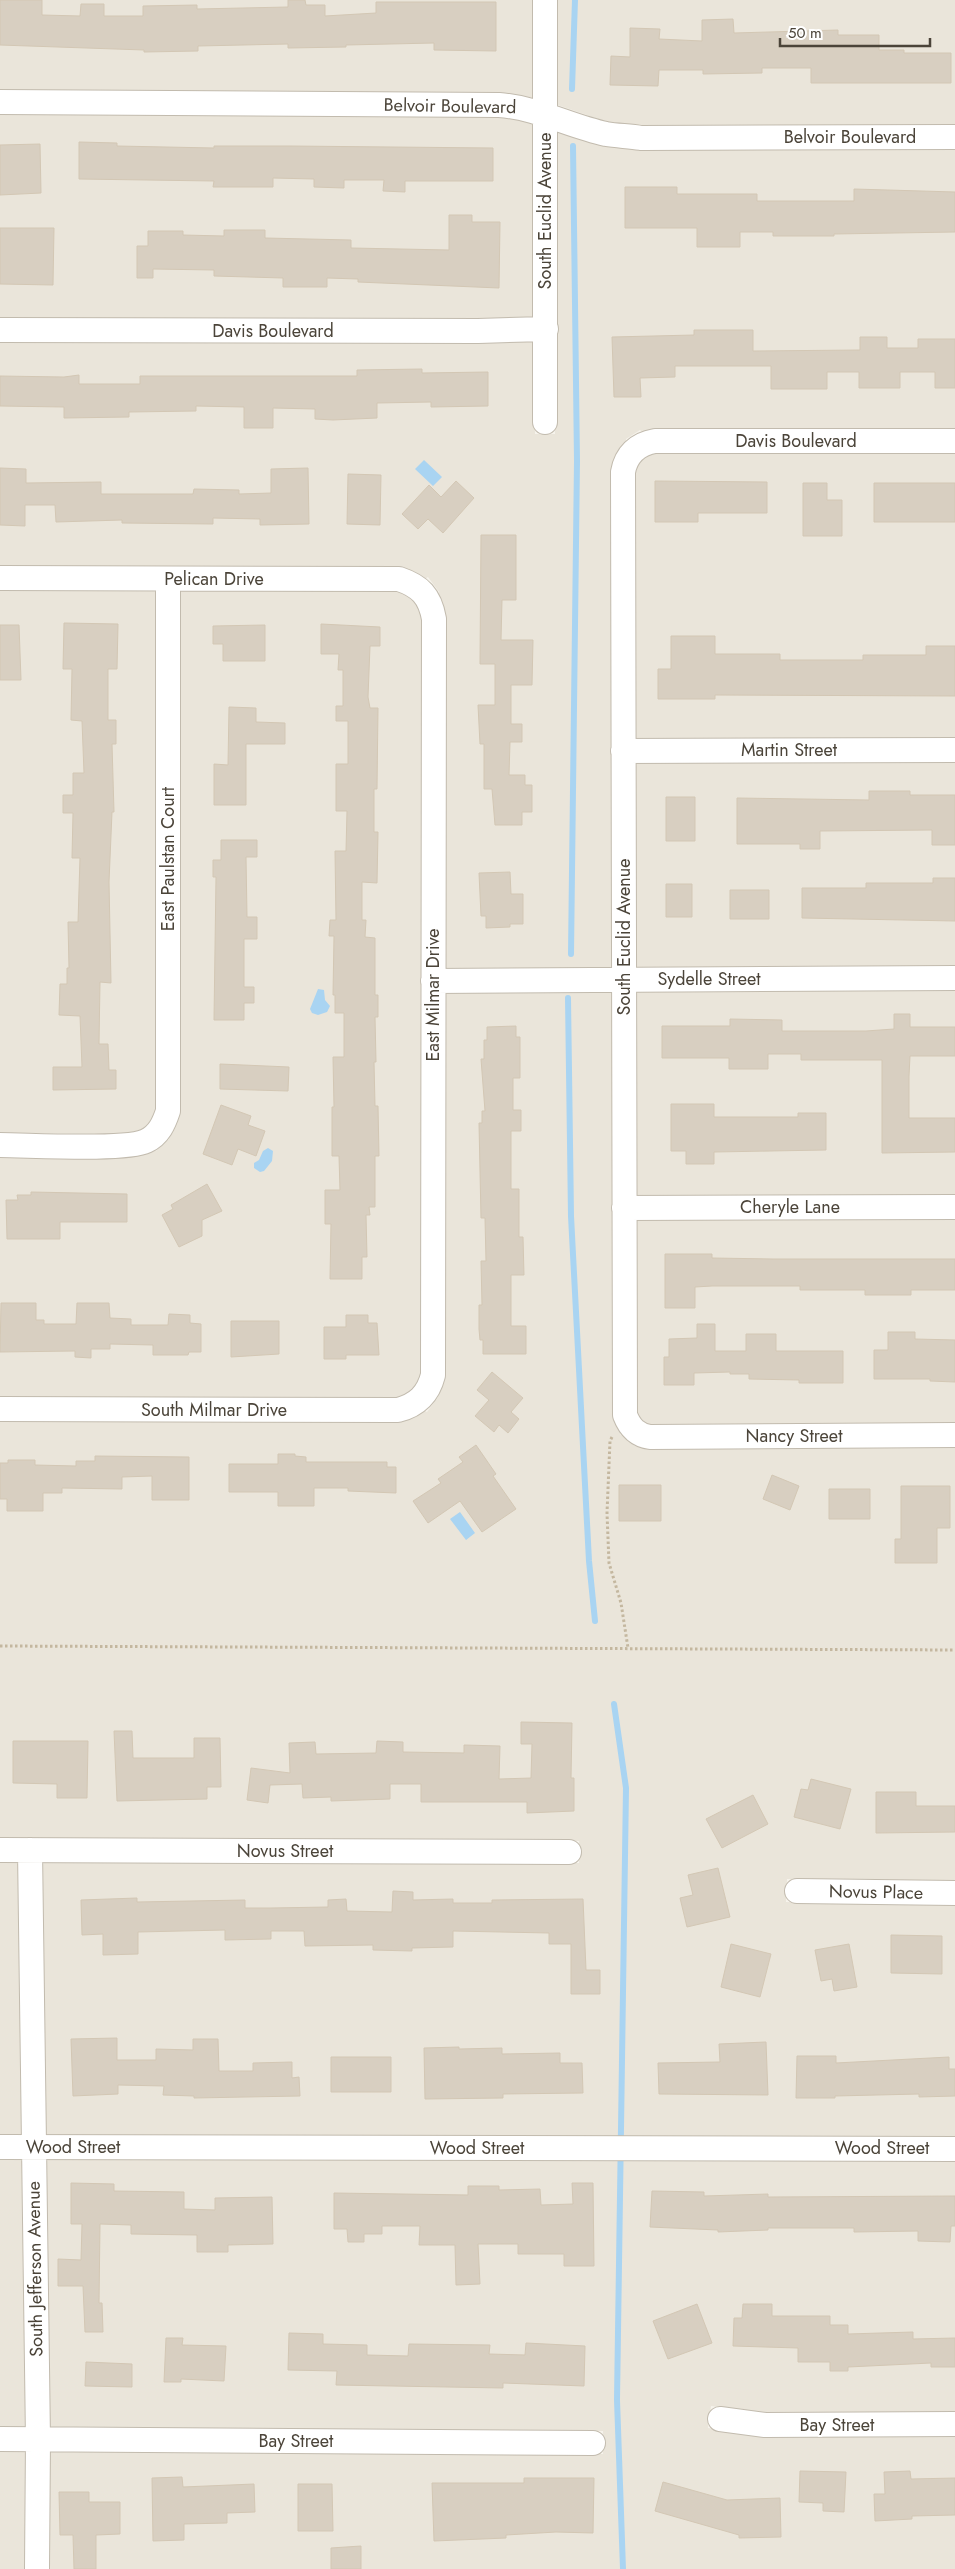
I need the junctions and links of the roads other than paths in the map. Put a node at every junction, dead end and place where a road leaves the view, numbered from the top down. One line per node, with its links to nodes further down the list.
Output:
1 (545, 0): 3 (street, South Euclid Avenue)
2 (0, 102): 3 (street, Belvoir Boulevard)
3 (544, 113): 4 (street, Belvoir Boulevard); 5 (street, South Euclid Avenue)
4 (955, 137)
5 (546, 329): 6 (street, Davis Boulevard); 7 (street, South Euclid Avenue)
6 (0, 330)
7 (545, 422)
8 (955, 440): 9 (street, Davis Boulevard)
9 (639, 446): 14 (street, South Euclid Avenue)
10 (0, 578): 11 (street, Pelican Drive)
11 (168, 578): 12 (street, Pelican Drive); 18 (street, East Paulstan Court)
12 (424, 593): 17 (street, East Milmar Drive)
13 (955, 750): 14 (street, Martin Street)
14 (623, 751): 16 (street, South Euclid Avenue)
15 (955, 978): 16 (street, Sydelle Street)
16 (624, 980): 17 (street, Sydelle Street); 20 (street, South Euclid Avenue)
17 (433, 981): 21 (street, East Milmar Drive)
18 (0, 1144)
19 (955, 1207): 20 (street, Cheryle Lane)
20 (624, 1208): 23 (street, South Euclid Avenue)
21 (424, 1396): 22 (street, South Milmar Drive)
22 (0, 1409)
23 (630, 1423): 24 (street, Nancy Street)
24 (955, 1435)
25 (0, 1850): 26 (street, Novus Street)
26 (30, 1850): 27 (street, Novus Street); 31 (street, South Jefferson Avenue)
27 (569, 1852)
28 (797, 1891): 29 (street, Novus Place)
29 (955, 1893)
30 (0, 2147): 31 (street, Wood Street)
31 (34, 2147): 32 (street, Wood Street); 36 (street, South Jefferson Avenue)
32 (955, 2148)
33 (720, 2419): 34 (street, Bay Street)
34 (955, 2424)
35 (0, 2440): 36 (street, Bay Street)
36 (38, 2440): 37 (street, Bay Street); 38 (street, South Jefferson Avenue)
37 (592, 2443)
38 (37, 2569)

